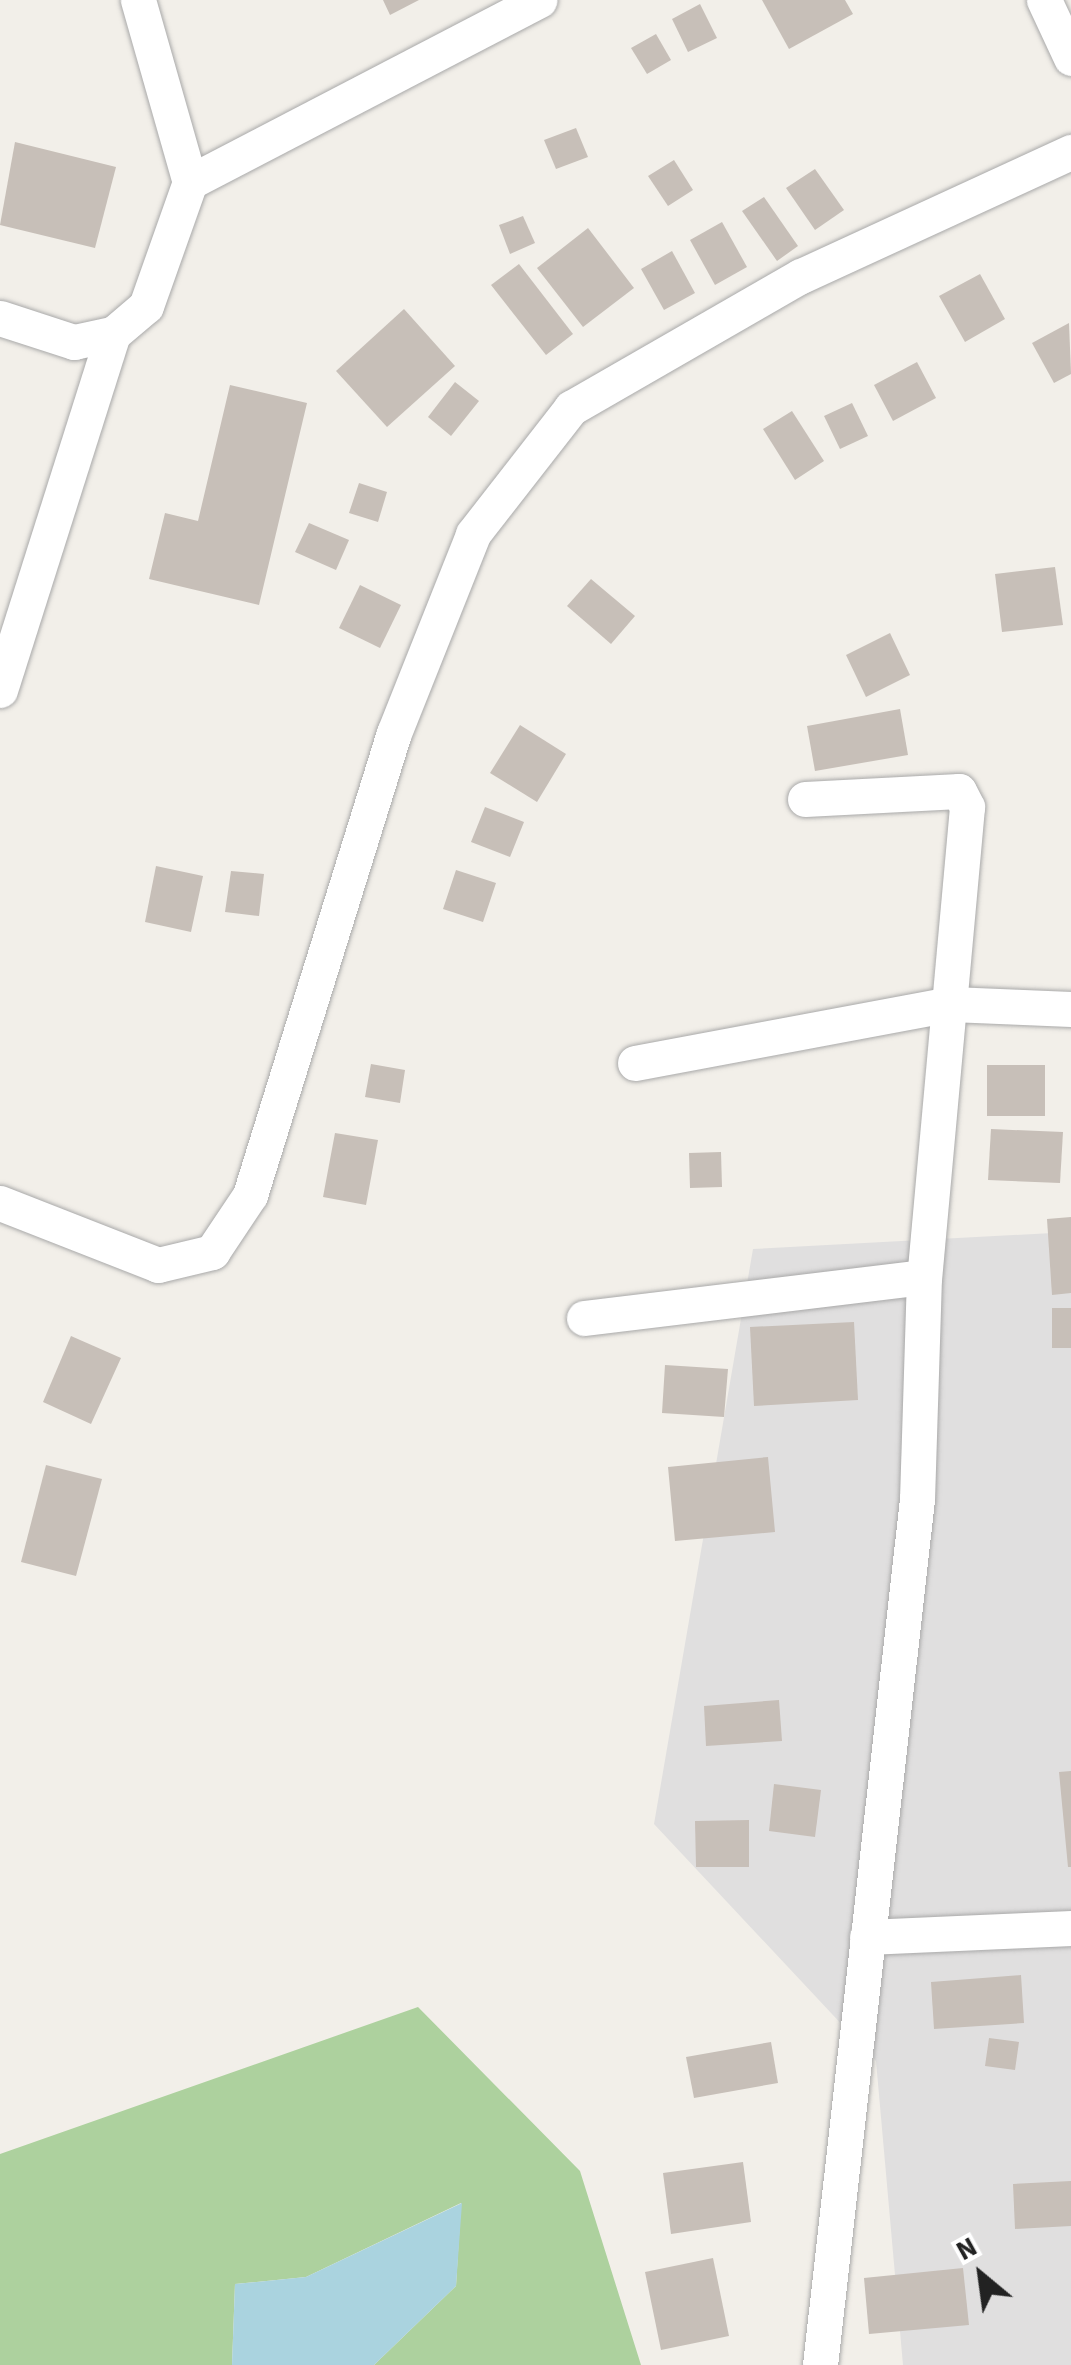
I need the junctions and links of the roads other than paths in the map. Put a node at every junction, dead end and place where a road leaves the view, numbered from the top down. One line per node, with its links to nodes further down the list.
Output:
1 (138, 0): 6 (street)
2 (540, 0): 6 (street)
3 (1044, 0): 4 (street)
4 (1071, 58)
5 (1071, 152): 14 (street)
6 (190, 182): 8 (street)
7 (0, 318): 8 (street)
8 (113, 334): 9 (street)
9 (0, 690)
10 (805, 799): 11 (street)
11 (951, 1004): 12 (street); 13 (street); 15 (street)
12 (1071, 1008)
13 (636, 1063)
14 (0, 1202)
15 (924, 1277): 16 (street); 18 (street)
16 (584, 1318)
17 (1071, 1928): 18 (street)
18 (867, 1937): 19 (street)
19 (820, 2365)

